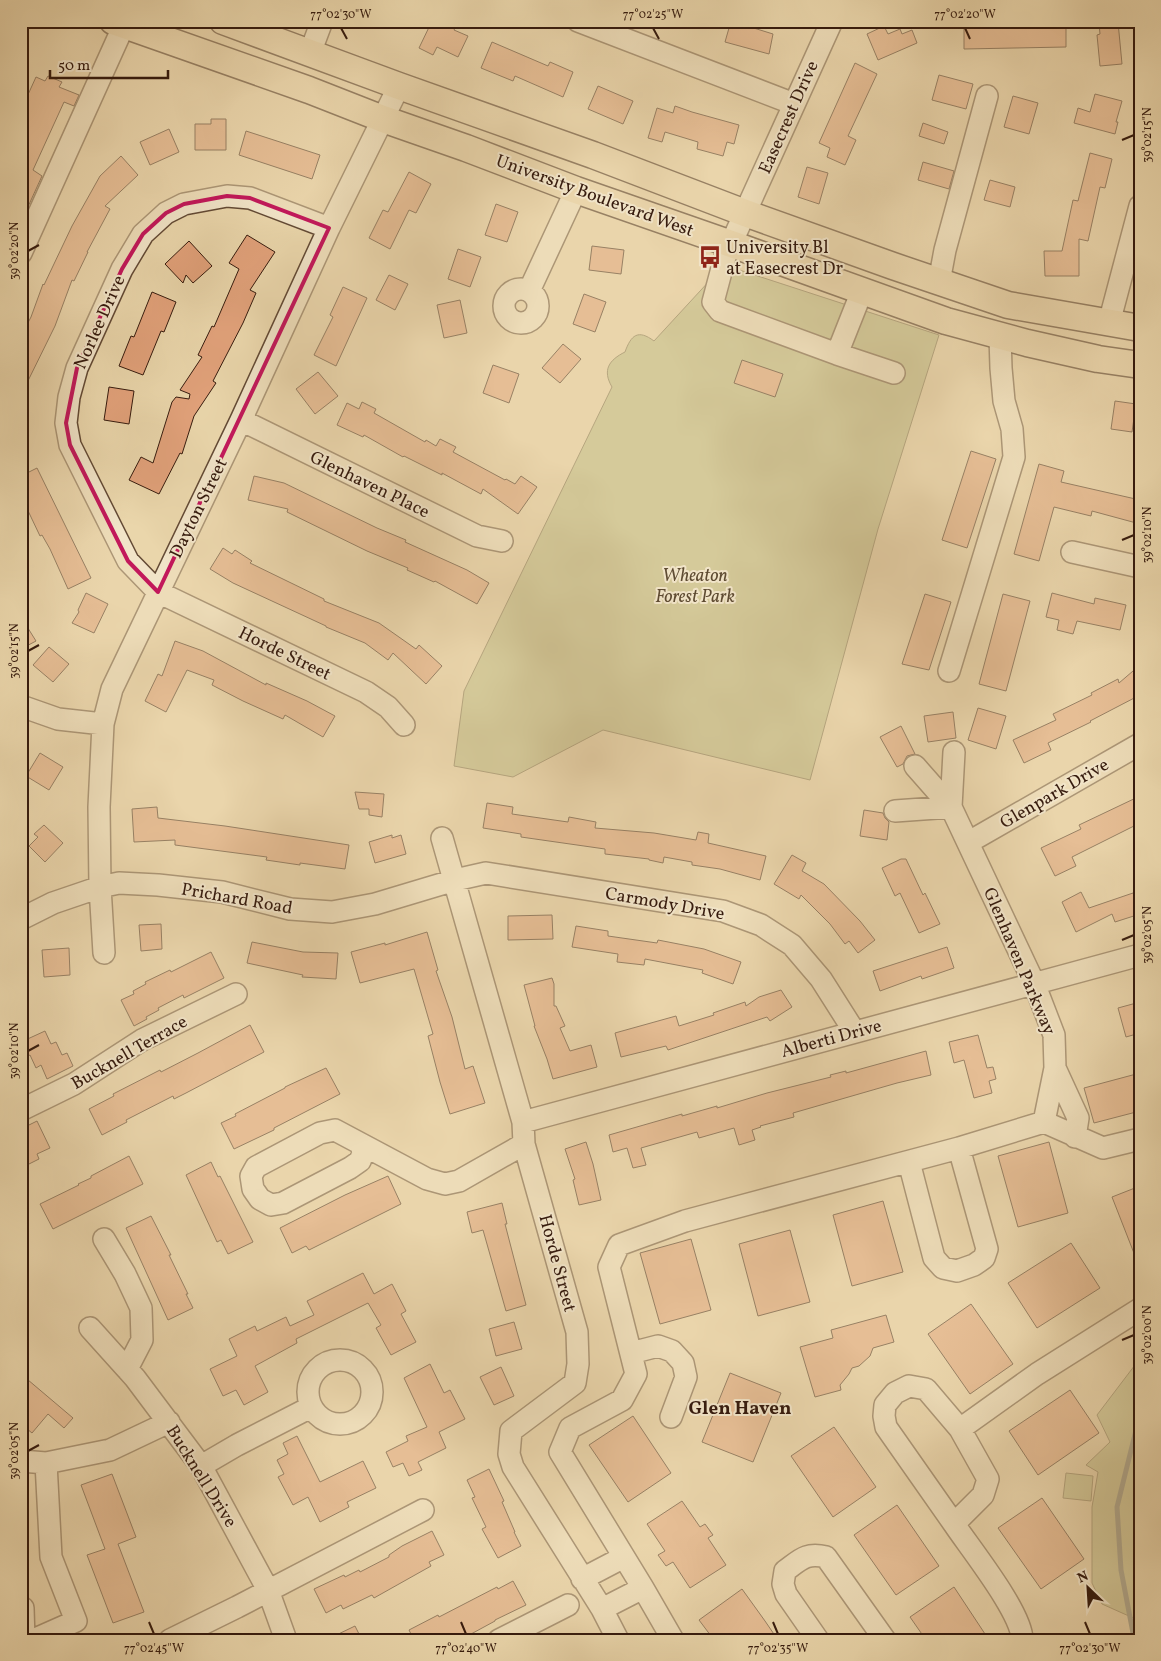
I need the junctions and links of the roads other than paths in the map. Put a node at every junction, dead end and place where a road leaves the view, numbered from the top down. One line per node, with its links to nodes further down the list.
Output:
1 (223, 21): 6 (main road, University Boulevard West)
2 (322, 21): 6 (street)
3 (578, 21): 9 (street)
4 (832, 21): 9 (street, Easecrest Drive)
5 (119, 23): 10 (main road, University Boulevard West); 16 (street)
6 (310, 53): 7 (main road, University Boulevard West)
7 (399, 86): 10 (street, Dayton Street); 13 (main road, University Boulevard West)
8 (987, 96): 17 (street)
9 (794, 104): 13 (street, Easecrest Drive)
10 (383, 119): 11 (main road, University Boulevard West); 14 (street, Dayton Street)
11 (576, 190): 15 (main road, University Boulevard West); 18 (street)
12 (1140, 206): 20 (street)
13 (745, 213): 15 (street, Easecrest Drive); 17 (main road, University Boulevard West)
14 (329, 228): 26 (street, Dayton Street); 30 (street, Norlee Drive)
15 (731, 244): 19 (main road, University Boulevard West); 23 (street, Easecrest Drive)
16 (21, 253)
17 (939, 282): 20 (main road, University Boulevard West)
18 (529, 291)
19 (862, 291): 22 (main road, University Boulevard West); 23 (street)
20 (1109, 324): 21 (main road, University Boulevard West)
21 (1140, 328)
22 (1000, 336): 24 (main road, University Boulevard West); 31 (street)
23 (837, 354): 25 (street)
24 (1140, 365)
25 (894, 373)
26 (241, 420): 27 (street, Glenhaven Place); 30 (street, Dayton Street)
27 (502, 541)
28 (1072, 552): 29 (street)
29 (1140, 567)
30 (158, 592): 33 (street, Dayton Street); 34 (street, Horde Street)
31 (949, 671)
32 (21, 706): 33 (street)
33 (103, 724): 43 (street, Dayton Street)
34 (404, 725)
35 (1140, 744): 41 (street, Glenpark Drive)
36 (954, 752): 38 (street)
37 (915, 766): 38 (street, Glenhaven Parkway)
38 (951, 807): 39 (street); 41 (street, Glenhaven Parkway)
39 (895, 811)
40 (442, 838): 42 (street, Horde Street)
41 (969, 842): 47 (street, Glenhaven Parkway)
42 (455, 880): 43 (street, Prichard Road); 49 (street, Carmody Drive); 52 (street, Horde Street)
43 (100, 887): 44 (street, Prichard Road); 45 (street, Dayton Street)
44 (21, 919)
45 (104, 953)
46 (1140, 955): 47 (street, Alberti Drive)
47 (1034, 983): 49 (street, Alberti Drive); 50 (street, Glenhaven Parkway)
48 (236, 994): 51 (street, Bucknell Terrace)
49 (854, 1031): 52 (street, Alberti Drive)
50 (1055, 1068): 53 (street, Glenhaven Parkway); 54 (street)
51 (21, 1110)
52 (523, 1122): 57 (street, Horde Street)
53 (1044, 1122): 54 (street); 58 (street)
54 (1075, 1137): 55 (street)
55 (1140, 1139)
56 (361, 1144): 56 (street); 57 (street)
57 (524, 1144): 77 (street, Horde Street)
58 (959, 1148): 59 (street); 59 (street)
59 (909, 1162): 63 (street)
60 (104, 1239): 64 (street)
61 (1140, 1309): 68 (street)
62 (90, 1328): 64 (street, Bucknell Drive)
63 (631, 1353): 66 (street); 74 (street)
64 (127, 1369): 67 (street, Bucknell Drive)
65 (311, 1407): 71 (street)
66 (671, 1417)
67 (168, 1422): 70 (street); 71 (street, Bucknell Drive)
68 (960, 1430): 73 (street); 73 (street)
69 (21, 1461): 70 (street)
70 (46, 1463): 80 (street)
71 (201, 1466): 76 (street, Bucknell Drive)
72 (424, 1510): 76 (street)
73 (954, 1524): 88 (street)
74 (624, 1557): 75 (street); 77 (street)
75 (643, 1588): 77 (street); 85 (street)
76 (268, 1590): 81 (street); 82 (street, Bucknell Drive)
77 (583, 1598): 83 (street); 84 (street, Horde Street)
78 (21, 1608): 79 (street)
79 (24, 1640)
80 (33, 1640)
81 (170, 1640)
82 (286, 1640)
83 (499, 1640)
84 (618, 1640)
85 (672, 1640)
86 (818, 1640): 87 (street)
87 (884, 1640)
88 (1022, 1640)

